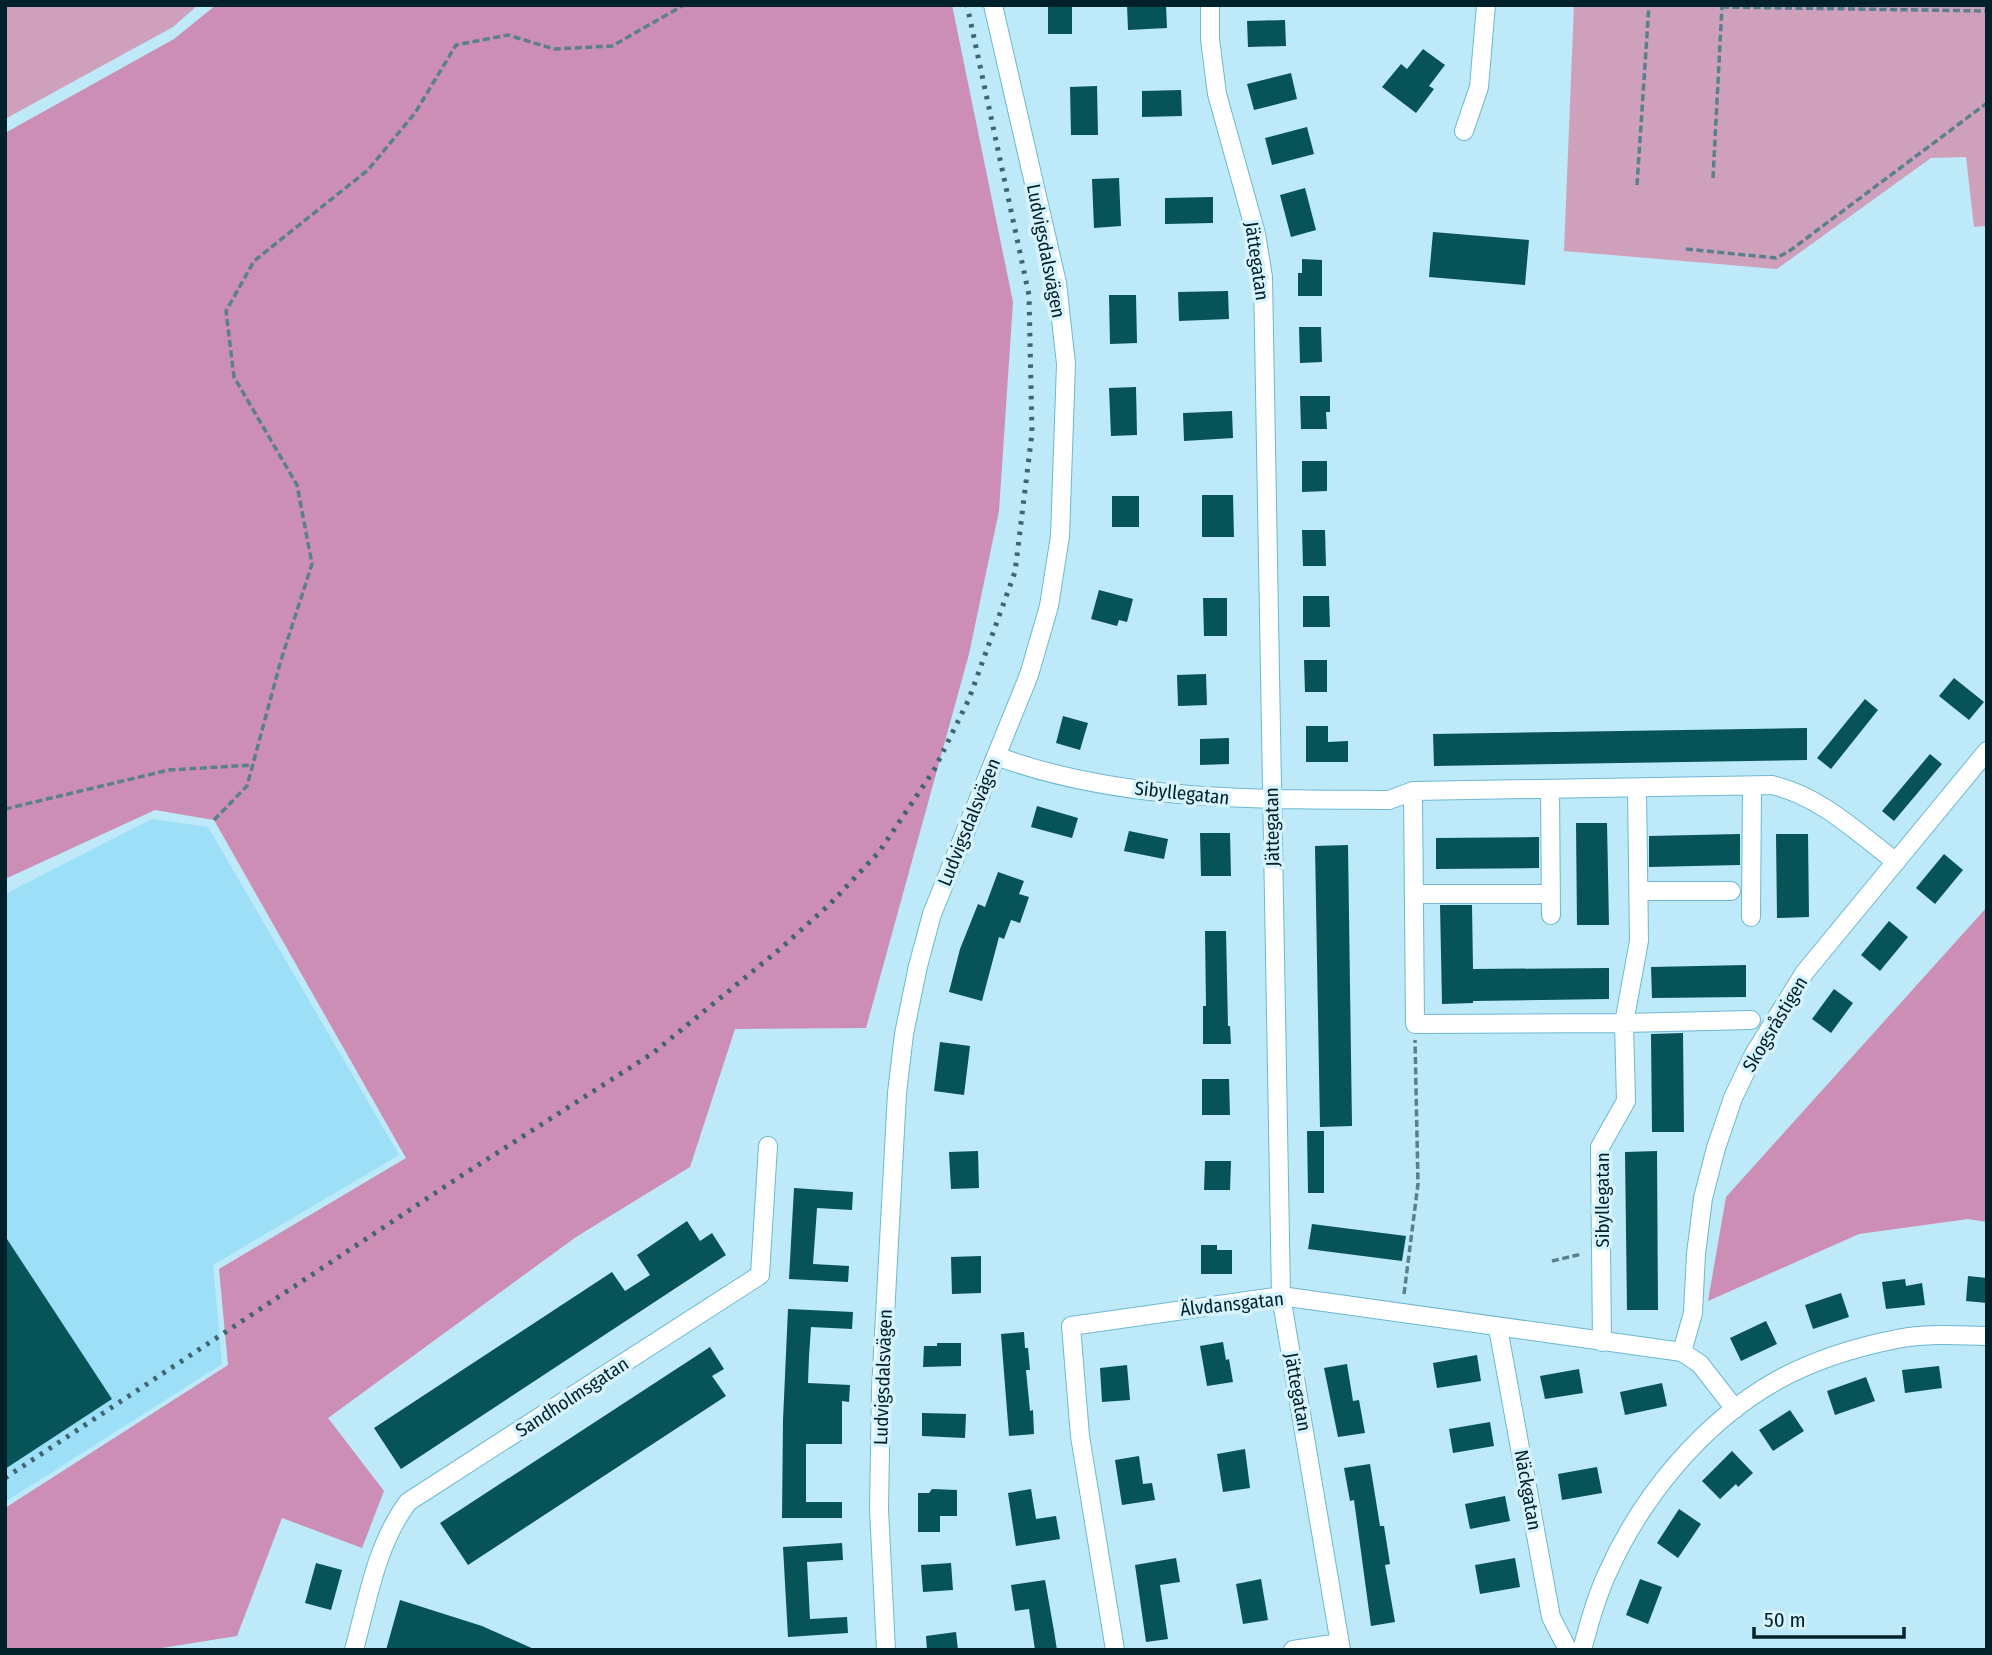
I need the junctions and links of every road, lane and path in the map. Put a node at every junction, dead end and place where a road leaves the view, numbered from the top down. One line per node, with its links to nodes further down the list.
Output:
1 (684, 5): 15 (path)
2 (993, 5): 14 (street, Ludvigsdalsvägen)
3 (1210, 5): 20 (street, Jättegatan)
4 (1486, 5): 9 (street)
5 (1649, 5): 11 (path)
6 (1722, 6): 7 (path); 10 (path)
7 (1987, 11)
8 (1987, 103): 12 (path)
9 (1464, 131)
10 (1713, 178)
11 (1637, 184)
12 (1686, 249)
13 (1987, 751): 23 (street, Skogsråstigen)
14 (996, 756): 20 (street, Sibyllegatan); 45 (street, Ludvigsdalsvägen)
15 (253, 765): 21 (path); 22 (path)
16 (1752, 786): 17 (street, Sibyllegatan); 23 (street, Sibyllegatan); 29 (street)
17 (1637, 788): 18 (street, Sibyllegatan); 24 (street, Sibyllegatan)
18 (1550, 789): 19 (street, Sibyllegatan); 27 (street)
19 (1413, 791): 20 (street, Sibyllegatan); 26 (street)
20 (1272, 799): 36 (street, Jättegatan)
21 (5, 809)
22 (214, 820)
23 (1896, 862): 41 (street, Skogsråstigen)
24 (1639, 891): 25 (street); 31 (street, Sibyllegatan)
25 (1731, 891)
26 (1414, 894): 27 (street); 32 (street)
27 (1550, 894): 28 (street)
28 (1551, 915)
29 (1751, 917)
30 (1751, 1020): 31 (street)
31 (1624, 1023): 32 (street); 34 (street, Sibyllegatan)
32 (1415, 1024): 37 (path)
33 (768, 1146): 44 (street, Sandholmsgatan)
34 (1601, 1250): 35 (path); 40 (street, Sibyllegatan)
35 (1552, 1261)
36 (1281, 1296): 37 (street, Älvdansgatan); 43 (street, Jättegatan); 46 (street, Älvdansgatan)
37 (1401, 1313): 38 (street, Älvdansgatan)
38 (1498, 1328): 40 (street, Älvdansgatan); 48 (street, Näckgatan)
39 (1987, 1336): 42 (street)
40 (1602, 1342): 41 (street, Älvdansgatan)
41 (1682, 1352): 42 (street)
42 (1735, 1409): 49 (street)
43 (1340, 1646): 47 (street)
44 (355, 1650)
45 (886, 1650)
46 (1115, 1650)
47 (1293, 1650)
48 (1568, 1650)
49 (1582, 1650)

